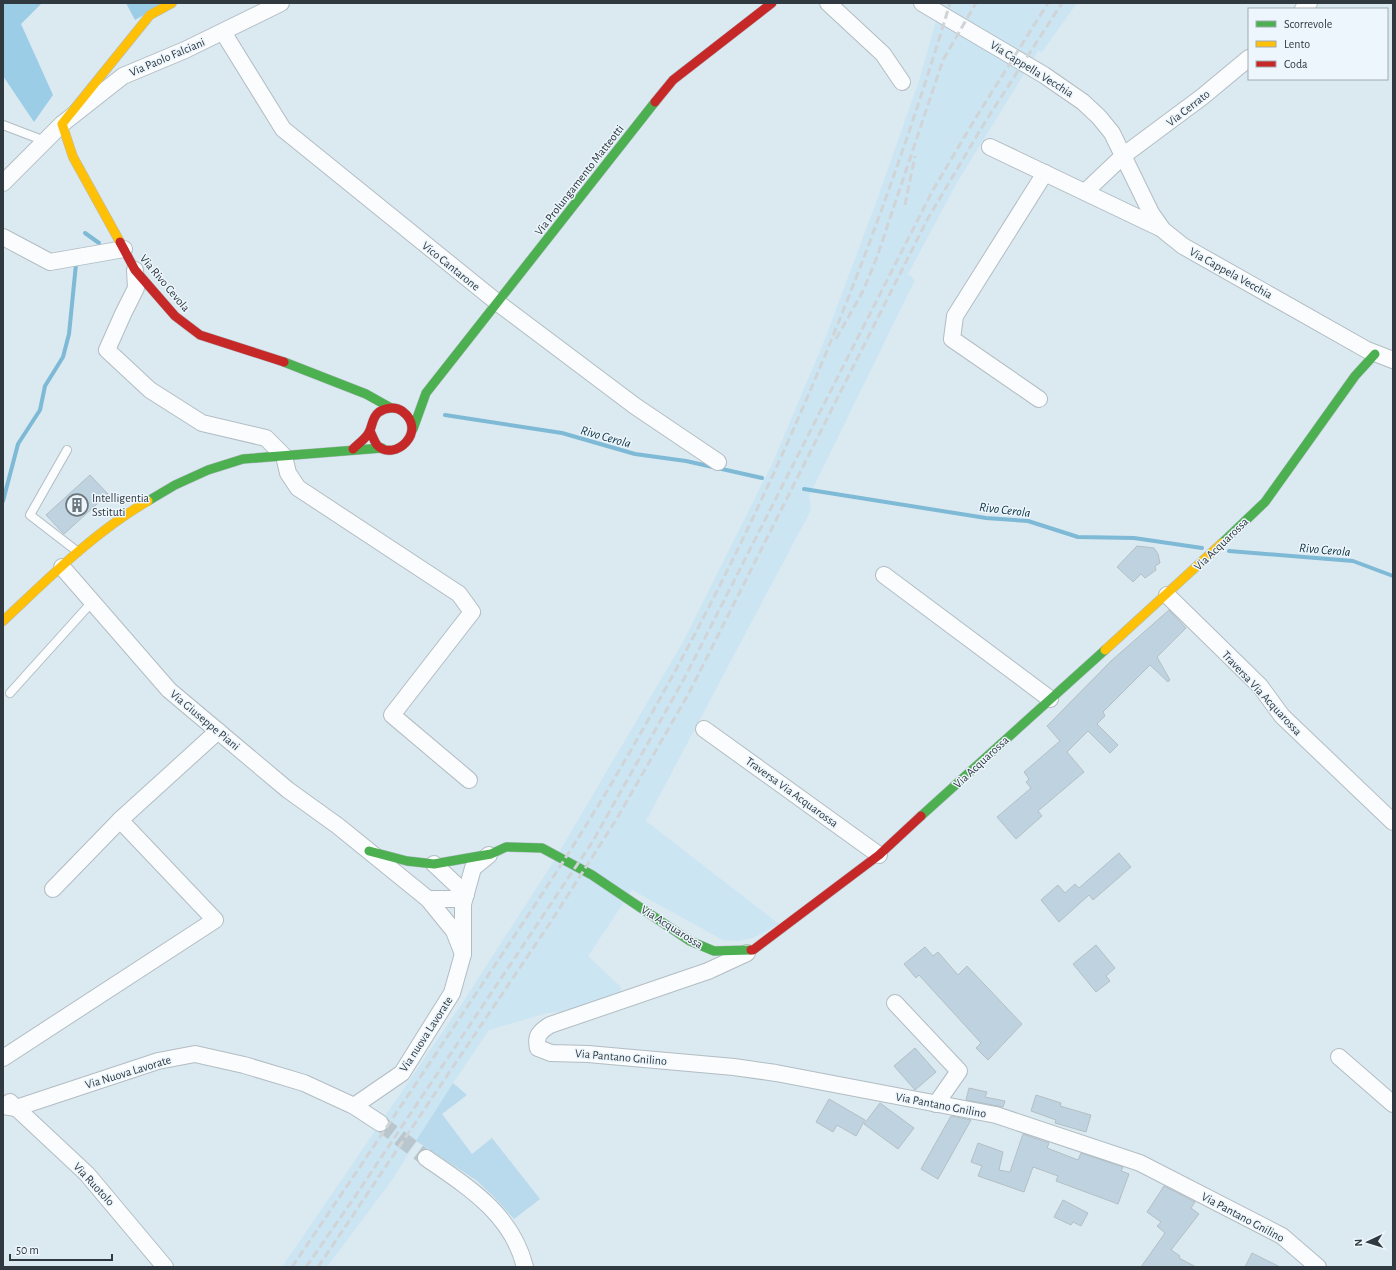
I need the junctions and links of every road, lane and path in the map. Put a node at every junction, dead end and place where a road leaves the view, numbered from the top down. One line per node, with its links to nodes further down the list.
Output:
1 (172, 3): 9 (street)
2 (281, 3): 6 (street, Via Paolo Falciani)
3 (772, 3): 21 (street, Via Prolungamento Matteotti)
4 (828, 3): 8 (street)
5 (922, 3): 13 (street, Via Cappella Vecchia)
6 (223, 32): 9 (street, Via Paolo Falciani); 21 (street, Vico Cantarone)
7 (1248, 59): 13 (street, Via Cerrato)
8 (902, 82)
9 (62, 124): 11 (street, Via Paolo Falciani); 19 (street, Via Rivo Cevola)
10 (3, 125): 11 (lane)
11 (45, 141): 15 (street, Via Paolo Falciani)
12 (990, 147): 14 (street)
13 (1124, 155): 16 (street, Via Cerrato); 17 (street, Via Cappela Vecchia)
14 (1045, 173): 16 (street); 26 (street)
15 (3, 183)
16 (1085, 192): 17 (street)
17 (1164, 230): 22 (street, Via Cappela Vecchia)
18 (3, 237): 19 (street)
19 (124, 249): 20 (street, Via Rivo Cevola)
20 (135, 270): 25 (street, Via Rivo Cevola); 33 (street)
21 (498, 303): 24 (street, Via Prolungamento Matteotti); 34 (street, Vico Cantarone)
22 (1375, 354): 23 (street); 38 (street, Via Acquarossa)
23 (1393, 360)
24 (426, 393): 27 (street, Via Prolungamento Matteotti); 29 (street, Via Prolungamento Matteotti)
25 (366, 394): 27 (street, Via Rivo Cevola); 28 (street)
26 (1039, 399)
27 (401, 405): 28 (street, Via Prolungamento Matteotti); 29 (street)
28 (370, 428): 30 (street); 31 (street, Via Prolungamento Matteotti)
29 (413, 429): 30 (street, Via Prolungamento Matteotti)
30 (382, 448): 31 (street, Via Prolungamento Matteotti)
31 (353, 449): 33 (street, Via Prolungamento Matteotti)
32 (67, 450): 35 (lane)
33 (284, 456): 35 (street, Via Prolungamento Matteotti); 45 (street)
34 (718, 462)
35 (78, 552): 36 (street, Via Prolungamento Matteotti)
36 (62, 567): 39 (street, Via Giuseppe Piani); 40 (street, Via Prolungamento Matteotti)
37 (884, 575): 42 (street)
38 (1167, 595): 42 (street, Via Acquarossa); 47 (street, Traversa Via Acquarossa)
39 (92, 602): 41 (lane); 44 (street, Via Giuseppe Piani)
40 (3, 621)
41 (10, 693)
42 (1050, 700): 50 (street, Via Acquarossa)
43 (704, 729): 50 (street, Traversa Via Acquarossa)
44 (218, 731): 46 (street); 48 (street, Via Giuseppe Piani)
45 (469, 780)
46 (120, 820): 52 (street); 59 (street)
47 (1393, 822)
48 (369, 851): 51 (street, Via Acquarossa); 54 (street, Via Giuseppe Piani)
49 (491, 854): 51 (street, Via Acquarossa); 53 (street, Via nuova Lavorate); 55 (street, Via Acquarossa)
50 (879, 855): 55 (street, Via Acquarossa)
51 (434, 864): 53 (street)
52 (53, 889)
53 (466, 894): 54 (street); 56 (street, Via nuova Lavorate)
54 (428, 899): 56 (street, Via Giuseppe Piani)
55 (753, 950): 61 (street, Via Pantano Gnilino)
56 (463, 954): 63 (street, Via nuova Lavorate)
57 (895, 1003): 61 (street)
58 (1338, 1057): 62 (street)
59 (3, 1058)
60 (3, 1096): 64 (street, Via Ruotolo)
61 (936, 1104): 69 (street, Via Pantano Gnilino)
62 (1393, 1104)
63 (354, 1106): 64 (street, Via Nuova Lavorate); 65 (street)
64 (9, 1107): 67 (street, Via Ruotolo)
65 (380, 1123)
66 (426, 1158): 68 (street)
67 (165, 1267)
68 (525, 1267)
69 (1318, 1267)

